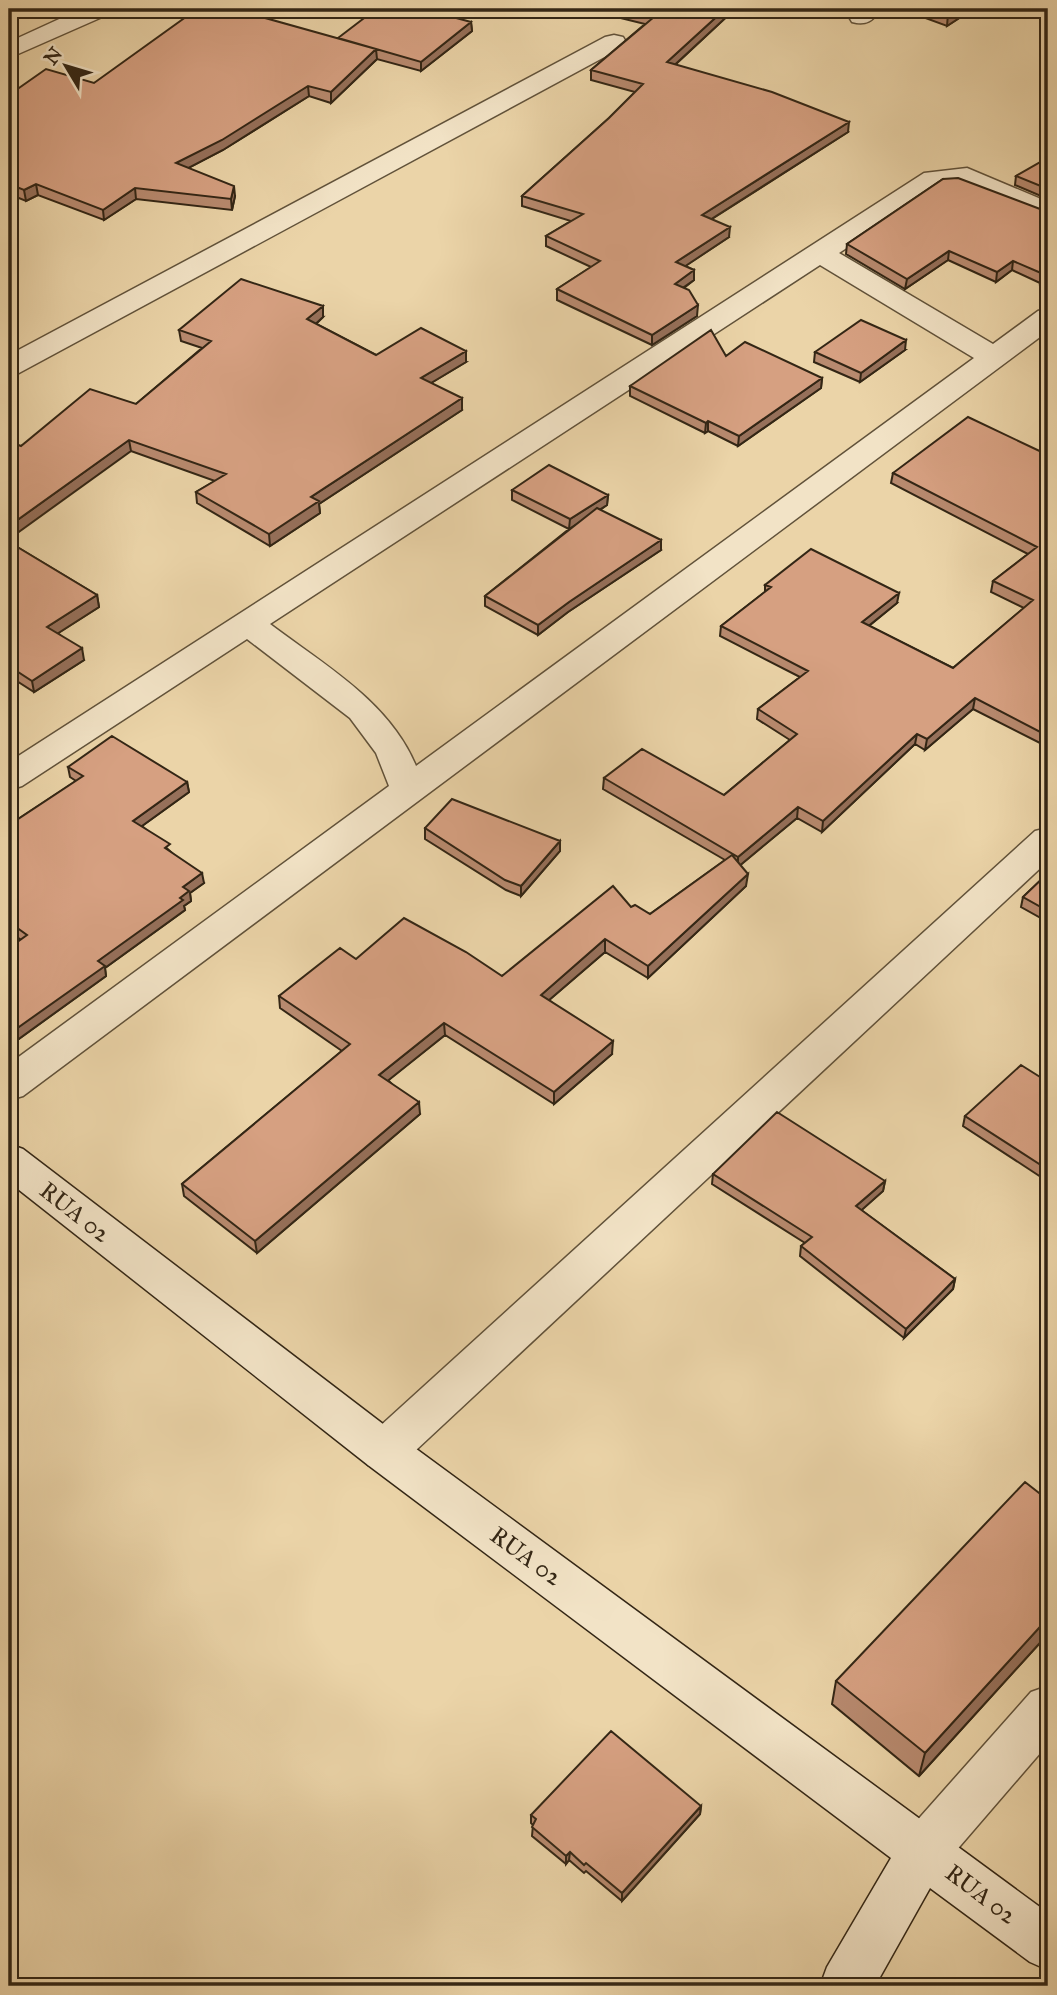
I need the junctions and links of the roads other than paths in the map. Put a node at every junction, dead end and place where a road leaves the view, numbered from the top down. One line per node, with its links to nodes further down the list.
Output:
1 (100, 9): 3 (street)
2 (614, 42): 8 (street)
3 (9, 51)
4 (1048, 212): 5 (street)
5 (819, 253): 7 (street); 9 (street)
6 (1048, 317): 7 (street)
7 (994, 357): 11 (street)
8 (9, 367)
9 (247, 624): 10 (street); 11 (street)
10 (9, 778)
11 (408, 790): 13 (street)
12 (1048, 840): 15 (street)
13 (9, 1085)
14 (9, 1160): 15 (street, RUA 02)
15 (384, 1451): 17 (street, RUA 02)
16 (1048, 1709): 17 (street)
17 (924, 1850): 18 (street, RUA 02); 19 (street)
18 (1048, 1944)
19 (846, 1986)

